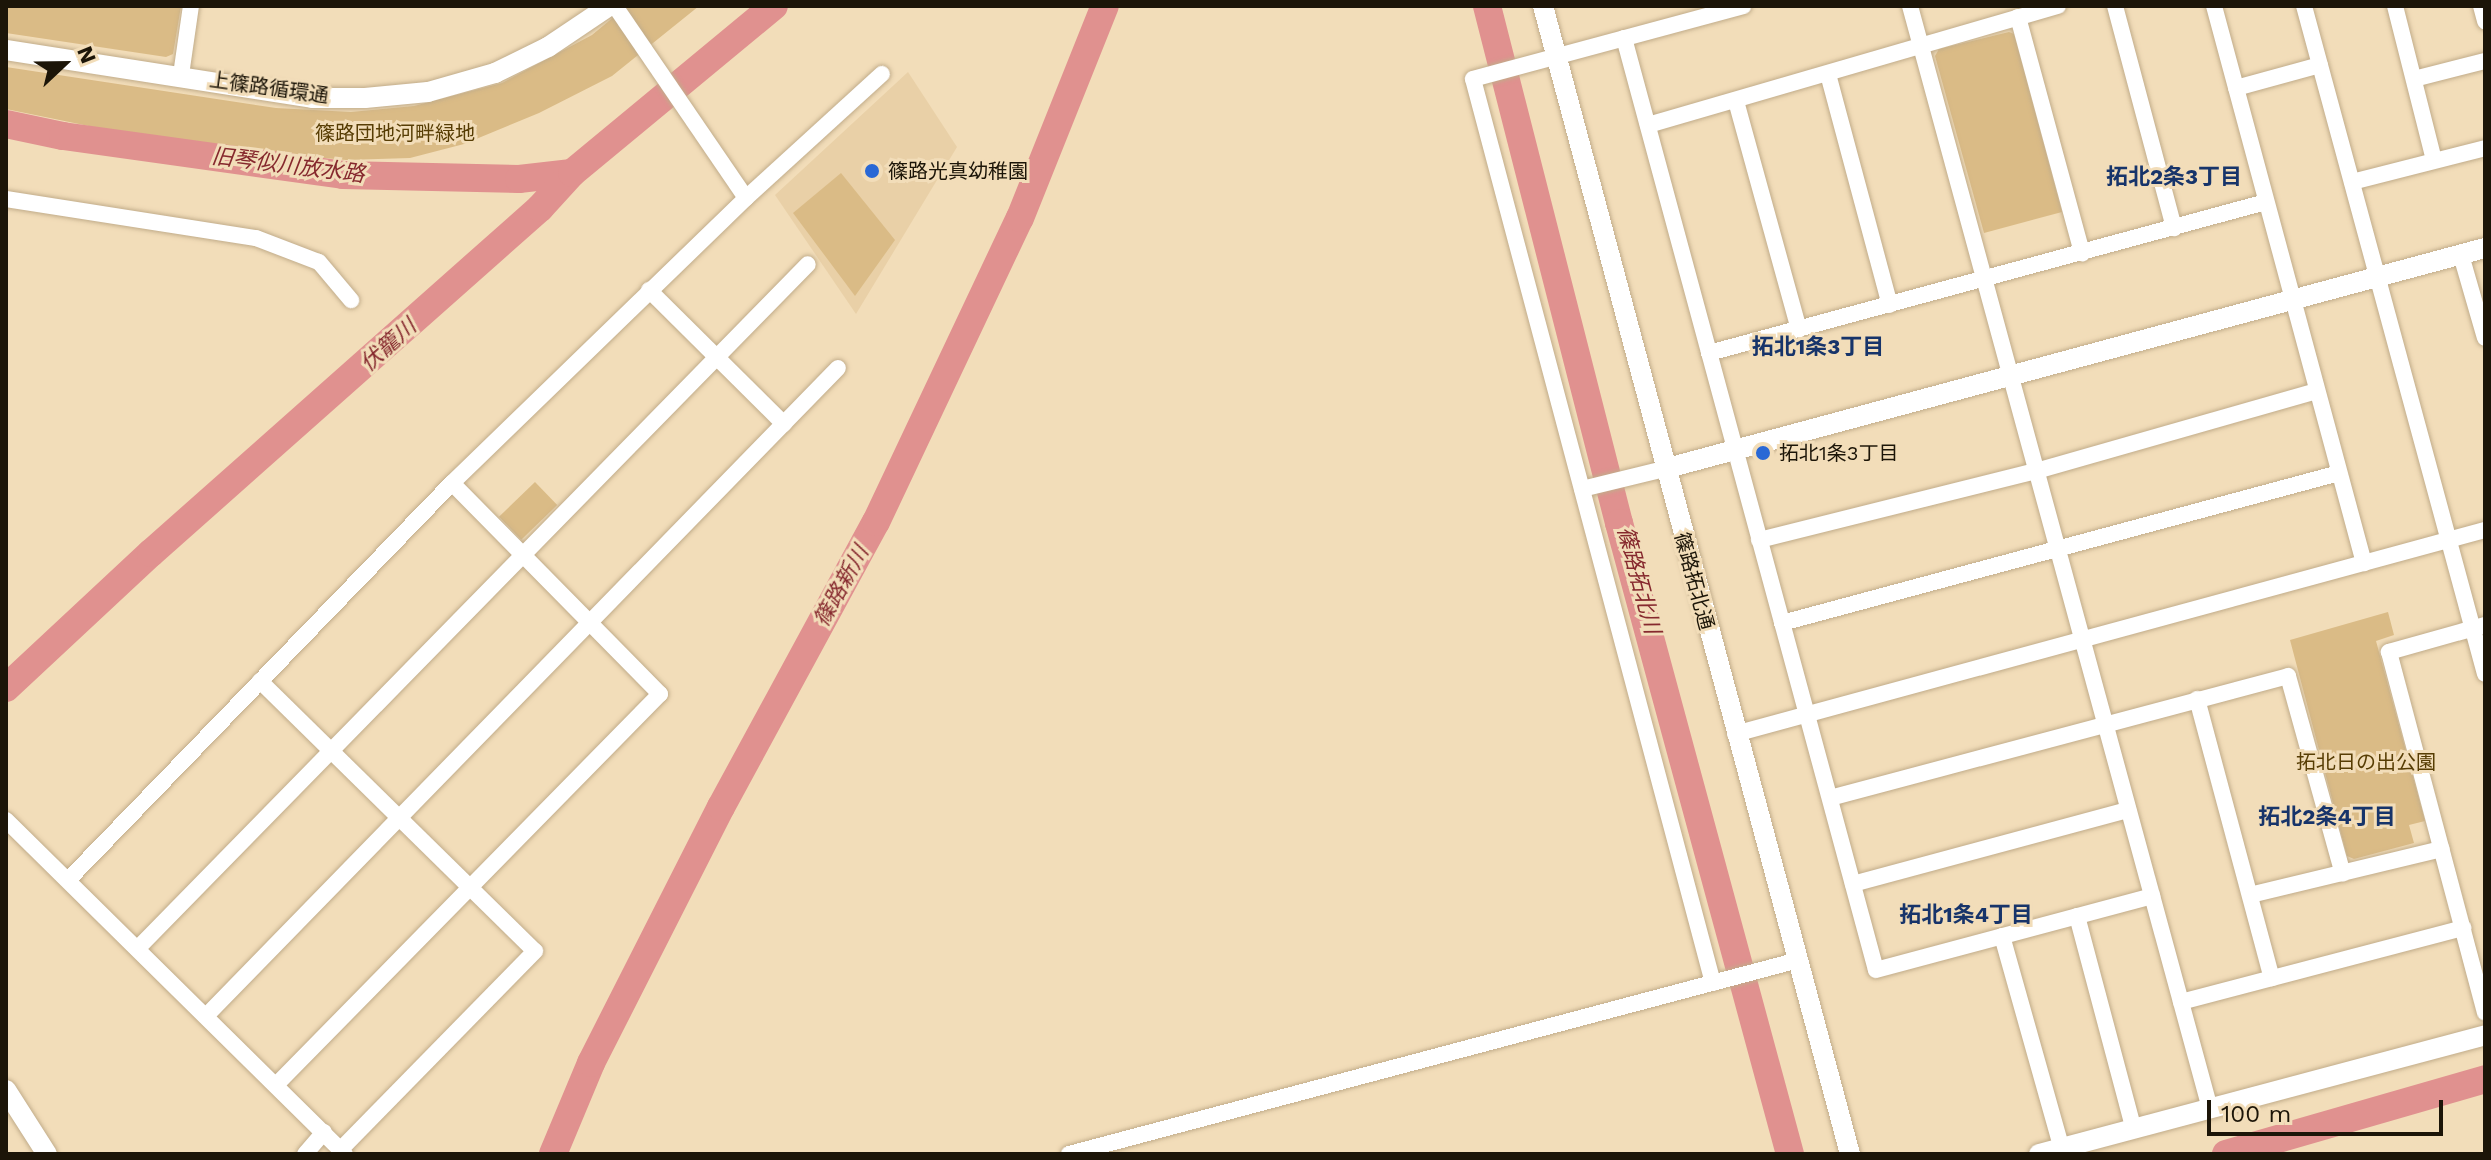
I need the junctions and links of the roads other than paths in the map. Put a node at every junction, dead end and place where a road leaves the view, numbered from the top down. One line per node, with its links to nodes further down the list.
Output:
1 (191, 6): 22 (street)
2 (612, 6): 22 (street, 上篠路循環通); 30 (street)
3 (1543, 6): 17 (street, 篠路拓北通)
4 (1743, 6): 14 (street)
5 (1910, 6): 15 (street)
6 (2058, 6): 12 (street)
7 (2115, 6): 33 (street)
8 (2214, 6): 24 (street)
9 (2304, 6): 19 (street)
10 (2395, 6): 23 (street)
11 (2481, 6): 13 (street)
12 (2018, 17): 15 (street); 35 (street)
13 (2485, 21)
14 (1624, 38): 17 (street); 26 (street)
15 (1921, 46): 21 (street); 39 (street)
16 (6, 50): 22 (street, 上篠路循環通)
17 (1556, 57): 53 (street, 篠路拓北通); 57 (street)
18 (2485, 61): 23 (street)
19 (2320, 65): 24 (street); 29 (street)
20 (882, 74): 30 (street)
21 (1828, 74): 25 (street); 43 (street)
22 (181, 75)
23 (2414, 79): 28 (street)
24 (2236, 88): 32 (street)
25 (1736, 101): 26 (street); 44 (street)
26 (1648, 125): 46 (street)
27 (2485, 148): 28 (street)
28 (2434, 160): 29 (street)
29 (2352, 182): 38 (street)
30 (746, 198): 40 (street)
31 (6, 199): 41 (street)
32 (2266, 202): 33 (street); 42 (street)
33 (2174, 228): 35 (street)
34 (2485, 248): 36 (street)
35 (2082, 253): 39 (street)
36 (2461, 255): 38 (street); 45 (street)
37 (808, 264): 47 (street)
38 (2378, 277): 42 (street); 60 (street)
39 (1984, 279): 43 (street); 49 (street)
40 (649, 290): 47 (street); 56 (street)
41 (351, 300)
42 (2293, 300): 49 (street); 50 (street)
43 (1890, 305): 44 (street)
44 (1799, 329): 46 (street)
45 (2485, 338)
46 (1709, 353): 52 (street)
47 (716, 358): 51 (street); 62 (street)
48 (838, 368): 51 (street)
49 (2011, 377): 52 (street); 54 (street)
50 (2317, 391): 54 (street); 55 (street)
51 (784, 424): 64 (street)
52 (1735, 449): 53 (street); 59 (street)
53 (1664, 469): 57 (street); 73 (street, 篠路拓北通)
54 (2036, 471): 59 (street); 61 (street)
55 (2339, 473): 61 (street); 63 (street)
56 (452, 483): 62 (street); 69 (street)
57 (1586, 488): 92 (street)
58 (2485, 530): 60 (street)
59 (1759, 540): 65 (street)
60 (2449, 540): 63 (street); 66 (street)
61 (2058, 550): 65 (street); 67 (street)
62 (523, 555): 64 (street); 74 (street)
63 (2364, 563): 67 (street)
64 (588, 621): 77 (street); 83 (street)
65 (1782, 623): 71 (street)
66 (2479, 626): 68 (street); 79 (street)
67 (2082, 639): 71 (street); 72 (street)
68 (2485, 674)
69 (260, 681): 74 (street); 81 (street)
70 (2197, 699): 72 (street); 80 (street); 84 (street)
71 (1805, 714): 73 (street); 75 (street)
72 (2105, 723): 75 (street); 76 (street)
73 (1735, 734): 90 (street, 篠路拓北通)
74 (330, 749): 77 (street); 89 (street)
75 (1830, 798): 82 (street)
76 (2128, 810): 82 (street); 85 (street)
77 (397, 818): 83 (street); 95 (street)
78 (6, 820): 81 (street)
79 (2442, 849): 80 (street); 87 (street)
80 (2343, 874): 84 (street)
81 (69, 879): 89 (street)
82 (1853, 884): 88 (street)
83 (470, 885): 97 (street); 103 (street)
84 (2250, 895): 91 (street)
85 (2152, 896): 86 (street); 93 (street)
86 (2077, 916): 88 (street); 100 (street)
87 (2463, 928): 91 (street); 94 (street)
88 (2002, 936): 102 (street)
89 (138, 948): 95 (street)
90 (1795, 961): 92 (street); 107 (street, 篠路拓北通)
91 (2272, 978): 93 (street)
92 (1718, 982): 106 (street)
93 (2181, 1002): 99 (street)
94 (2485, 1012)
95 (206, 1016): 97 (street)
96 (2485, 1035): 99 (street)
97 (276, 1085): 101 (street)
98 (6, 1090): 104 (street)
99 (2210, 1109): 100 (street)
100 (2134, 1130): 102 (street)
101 (324, 1132): 103 (street); 105 (street)
102 (2062, 1149): 108 (street)
103 (343, 1152)
104 (47, 1154)
105 (305, 1154)
106 (1069, 1154)
107 (1850, 1154)
108 (2039, 1154)

